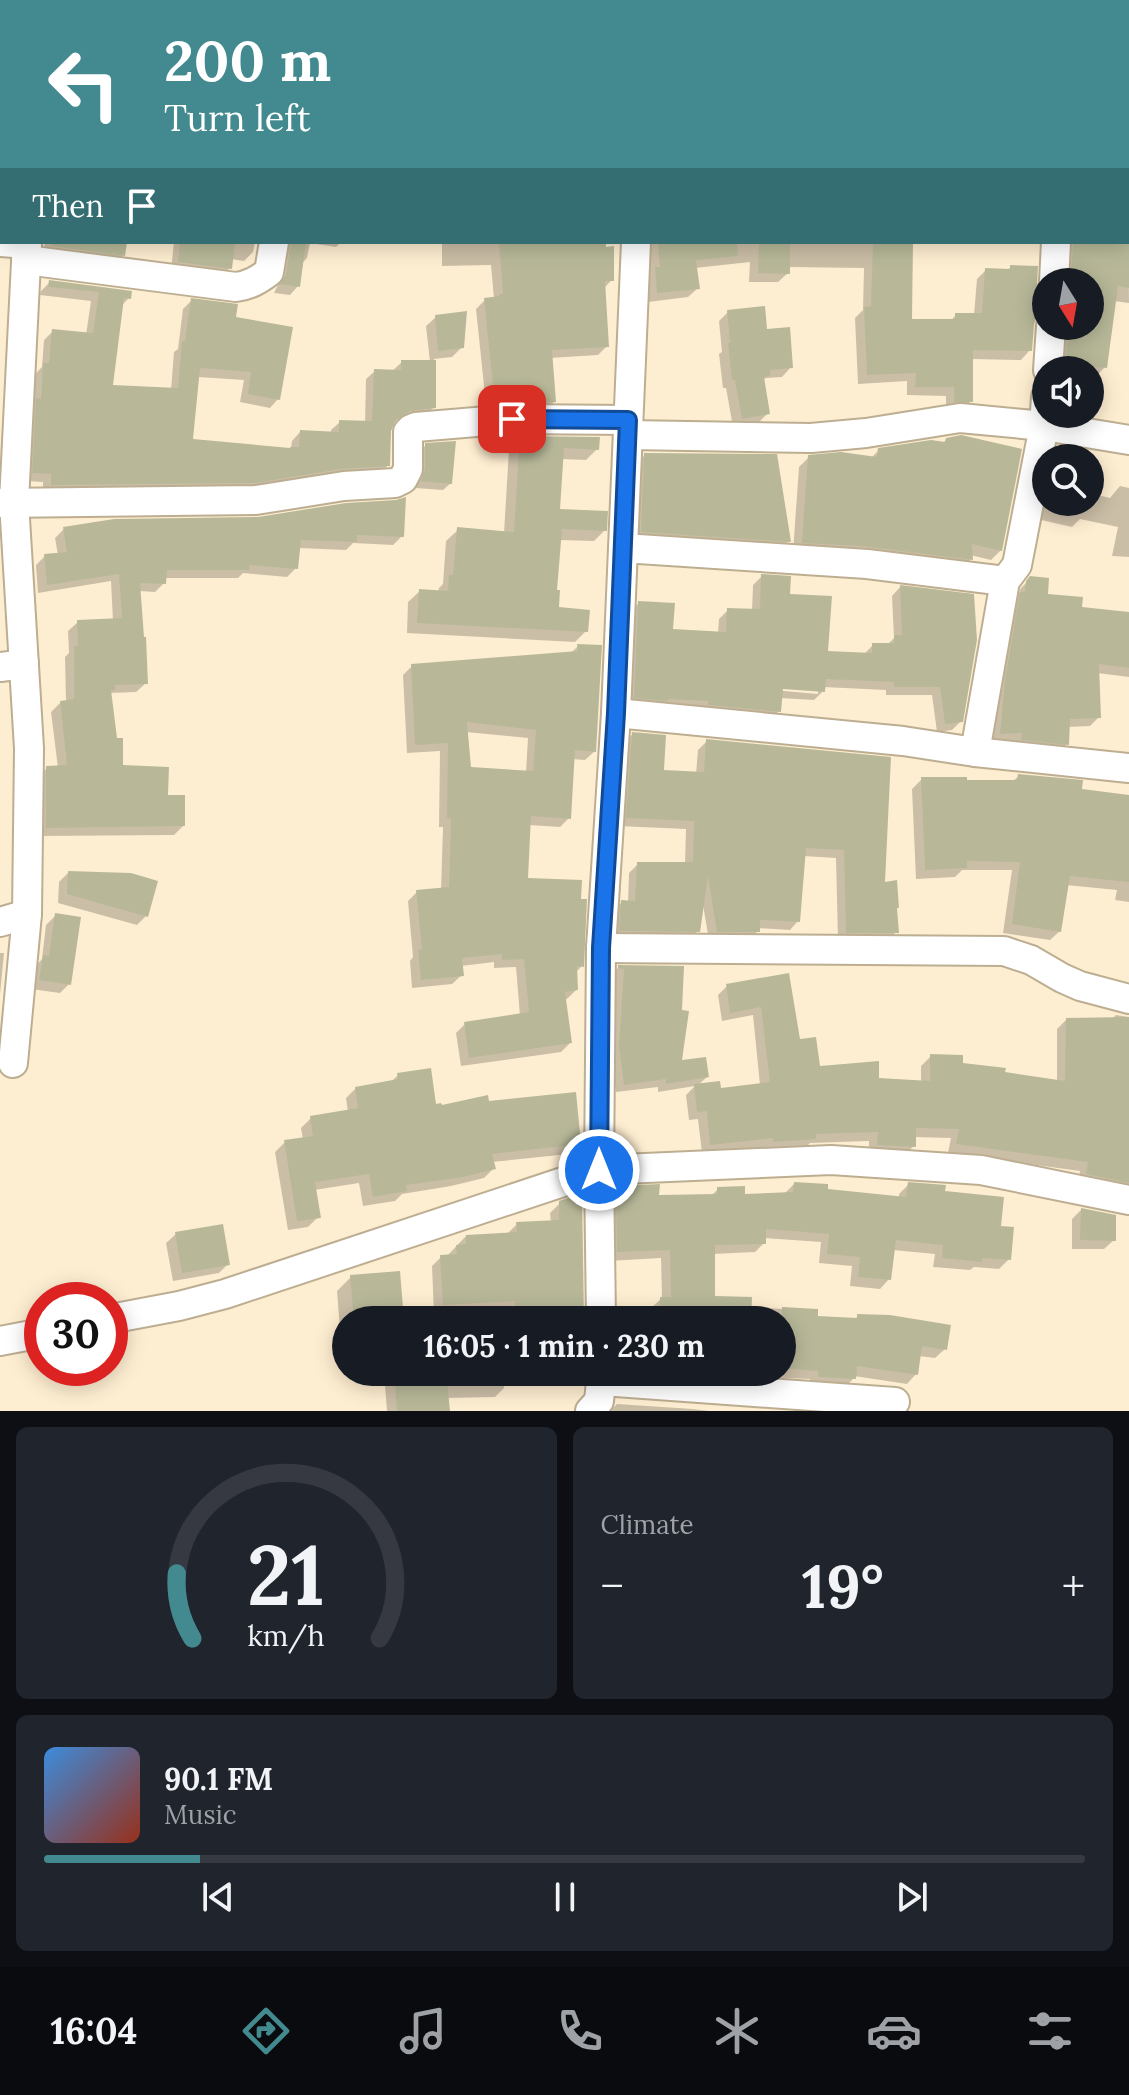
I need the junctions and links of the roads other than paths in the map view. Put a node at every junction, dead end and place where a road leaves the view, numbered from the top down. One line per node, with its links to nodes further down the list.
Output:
1 (274, 244): 4 (street)
2 (636, 244): 7 (street)
3 (1056, 244): 5 (street)
4 (20, 247): 11 (street)
5 (1055, 268)
6 (1032, 425): 7 (street)
7 (628, 427): 11 (street); 12 (street)
8 (1044, 428): 13 (street)
9 (1056, 428): 10 (street)
10 (1129, 440)
11 (7, 502): 14 (street)
12 (623, 548): 13 (street); 15 (street)
13 (1005, 581): 16 (street)
14 (12, 665): 18 (street)
15 (616, 713): 16 (street); 19 (street)
16 (975, 752): 17 (street)
17 (1129, 768)
18 (13, 918): 21 (street)
19 (601, 948): 20 (street); 22 (street)
20 (1129, 999)
21 (13, 1063)
22 (599, 1170): 23 (street); 24 (street); 25 (street)
23 (1129, 1200)
24 (601, 1306)
25 (128, 1316)
26 (24, 1336): 27 (street)
27 (0, 1341)
28 (601, 1386): 31 (street)
29 (715, 1386): 30 (street)
30 (895, 1402)
31 (590, 1411)

